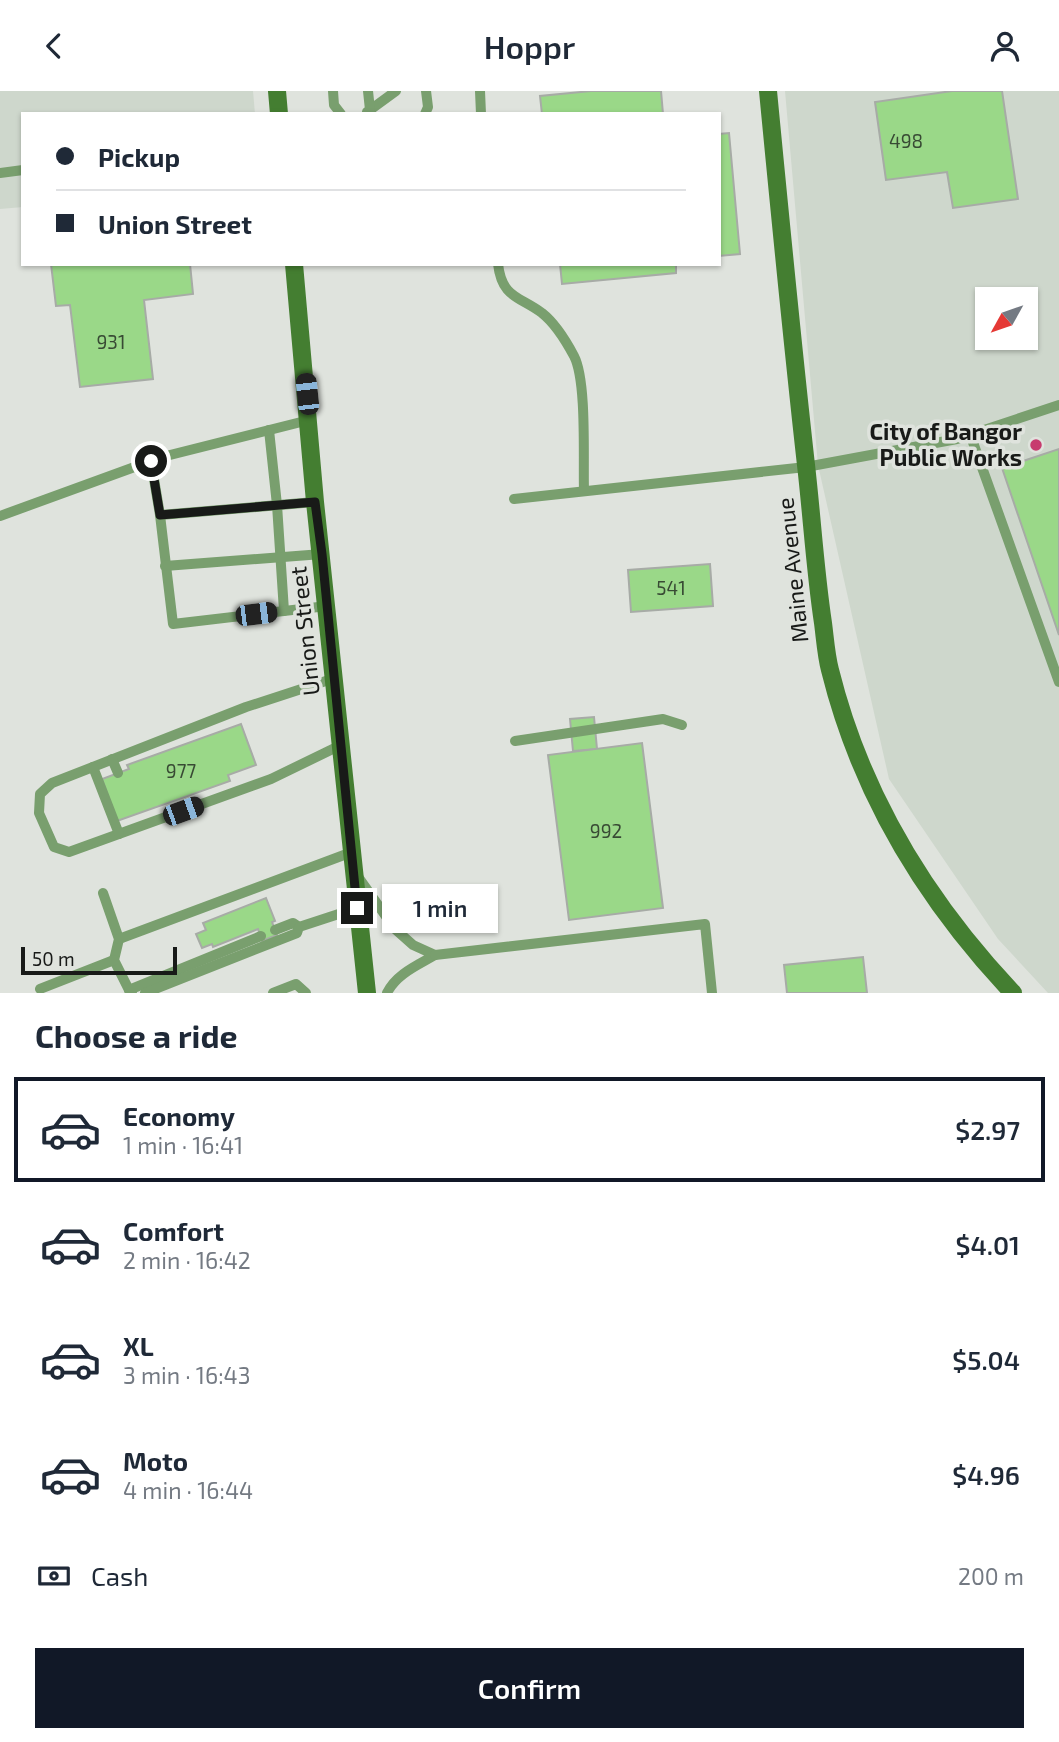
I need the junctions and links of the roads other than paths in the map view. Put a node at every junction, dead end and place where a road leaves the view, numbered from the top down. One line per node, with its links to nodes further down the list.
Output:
1 (276, 91): 8 (street)
2 (333, 91): 9 (lane)
3 (368, 91): 10 (lane)
4 (396, 91): 10 (lane)
5 (426, 91): 11 (lane)
6 (480, 91): 12 (lane)
7 (768, 91): 22 (street, Maine Avenue)
8 (279, 112)
9 (339, 112)
10 (367, 112)
11 (426, 112)
12 (481, 112)
13 (21, 170): 14 (lane)
14 (0, 173)
15 (294, 266): 18 (street, Union Street)
16 (498, 266): 23 (lane)
17 (1059, 405): 20 (lane)
18 (309, 420): 19 (lane); 25 (street, Union Street)
19 (269, 430): 21 (lane); 26 (lane)
20 (970, 435): 22 (lane); 35 (lane)
21 (151, 461): 27 (lane); 28 (lane)
22 (806, 467): 23 (lane); 63 (street, Maine Avenue)
23 (584, 491): 24 (lane)
24 (514, 499)
25 (315, 502): 26 (lane); 29 (street, Union Street)
26 (277, 505): 27 (lane); 30 (lane)
27 (160, 515): 31 (lane)
28 (0, 516)
29 (322, 554): 30 (lane); 32 (street, Union Street)
30 (281, 557): 31 (lane); 33 (lane)
31 (165, 566): 33 (lane)
32 (327, 606): 33 (lane); 34 (street, Union Street)
33 (284, 611)
34 (335, 678): 38 (street, Union Street); 39 (lane)
35 (1059, 682)
36 (682, 725): 37 (lane)
37 (515, 741)
38 (341, 745): 43 (lane); 45 (street, Union Street)
39 (112, 759): 40 (lane); 41 (lane)
40 (93, 767): 44 (lane); 44 (lane)
41 (118, 773)
42 (135, 815): 43 (lane)
43 (139, 827): 44 (lane)
44 (119, 834)
45 (352, 852): 46 (street, Union Street); 52 (lane)
46 (354, 871): 48 (street, Union Street); 53 (lane)
47 (103, 893): 52 (lane)
48 (357, 908): 49 (lane); 60 (street, Union Street)
49 (299, 927): 50 (lane); 57 (lane)
50 (275, 930)
51 (261, 936): 56 (lane)
52 (119, 939): 54 (lane)
53 (435, 955): 61 (lane); 62 (lane)
54 (114, 960): 55 (lane); 56 (lane)
55 (40, 989)
56 (131, 991)
57 (145, 993)
58 (273, 993): 59 (lane)
59 (306, 993)
60 (367, 993)
61 (387, 993)
62 (712, 993)
63 (1013, 993)

